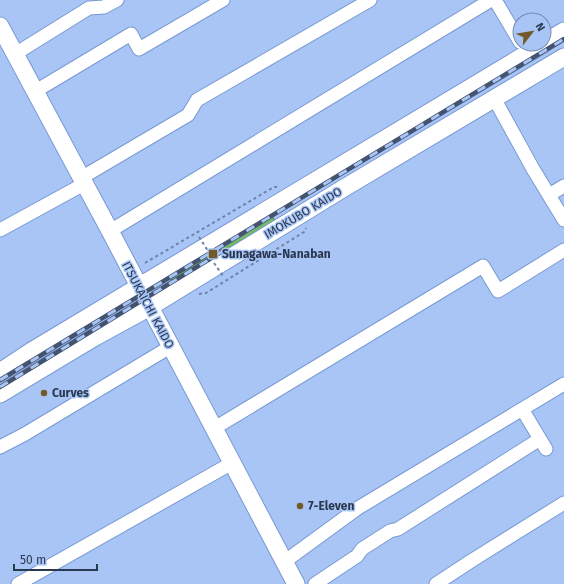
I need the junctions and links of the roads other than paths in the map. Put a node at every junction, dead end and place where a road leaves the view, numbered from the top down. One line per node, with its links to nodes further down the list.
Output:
1 (117, 0): 12 (street)
2 (223, 0): 15 (street)
3 (370, 0): 17 (street)
4 (491, 0): 22 (street)
5 (495, 0): 7 (street)
6 (0, 26): 12 (main road, ITSUKAICHI KAIDO)
7 (512, 29)
8 (564, 31): 9 (main road, IMOKUBO KAIDO)
9 (552, 39)
10 (515, 52): 24 (main road, IMOKUBO KAIDO)
11 (526, 52): 14 (street)
12 (15, 54): 15 (main road, ITSUKAICHI KAIDO)
13 (564, 57): 14 (main road, IMOKUBO KAIDO)
14 (538, 73): 16 (main road, IMOKUBO KAIDO)
15 (34, 92): 17 (main road, ITSUKAICHI KAIDO)
16 (494, 98): 19 (street); 25 (main road, IMOKUBO KAIDO)
17 (82, 181): 21 (street); 22 (main road, ITSUKAICHI KAIDO)
18 (564, 186): 19 (street)
19 (549, 195): 20 (street)
20 (564, 220)
21 (0, 230)
22 (110, 231): 24 (main road, ITSUKAICHI KAIDO)
23 (564, 250): 31 (street)
24 (139, 287): 25 (main road, ITSUKAICHI KAIDO); 27 (main road, IMOKUBO KAIDO)
25 (150, 307): 26 (main road, ITSUKAICHI KAIDO); 29 (main road, IMOKUBO KAIDO)
26 (170, 347): 31 (main road, ITSUKAICHI KAIDO); 32 (street)
27 (0, 372)
28 (564, 384): 30 (street)
29 (0, 394)
30 (522, 409): 35 (street); 38 (street)
31 (214, 429): 33 (main road, ITSUKAICHI KAIDO)
32 (0, 447)
33 (232, 463): 35 (main road, ITSUKAICHI KAIDO); 36 (street)
34 (564, 502): 39 (street)
35 (284, 562): 37 (main road, ITSUKAICHI KAIDO)
36 (18, 584)
37 (296, 584)
38 (315, 584)
39 (436, 584)

